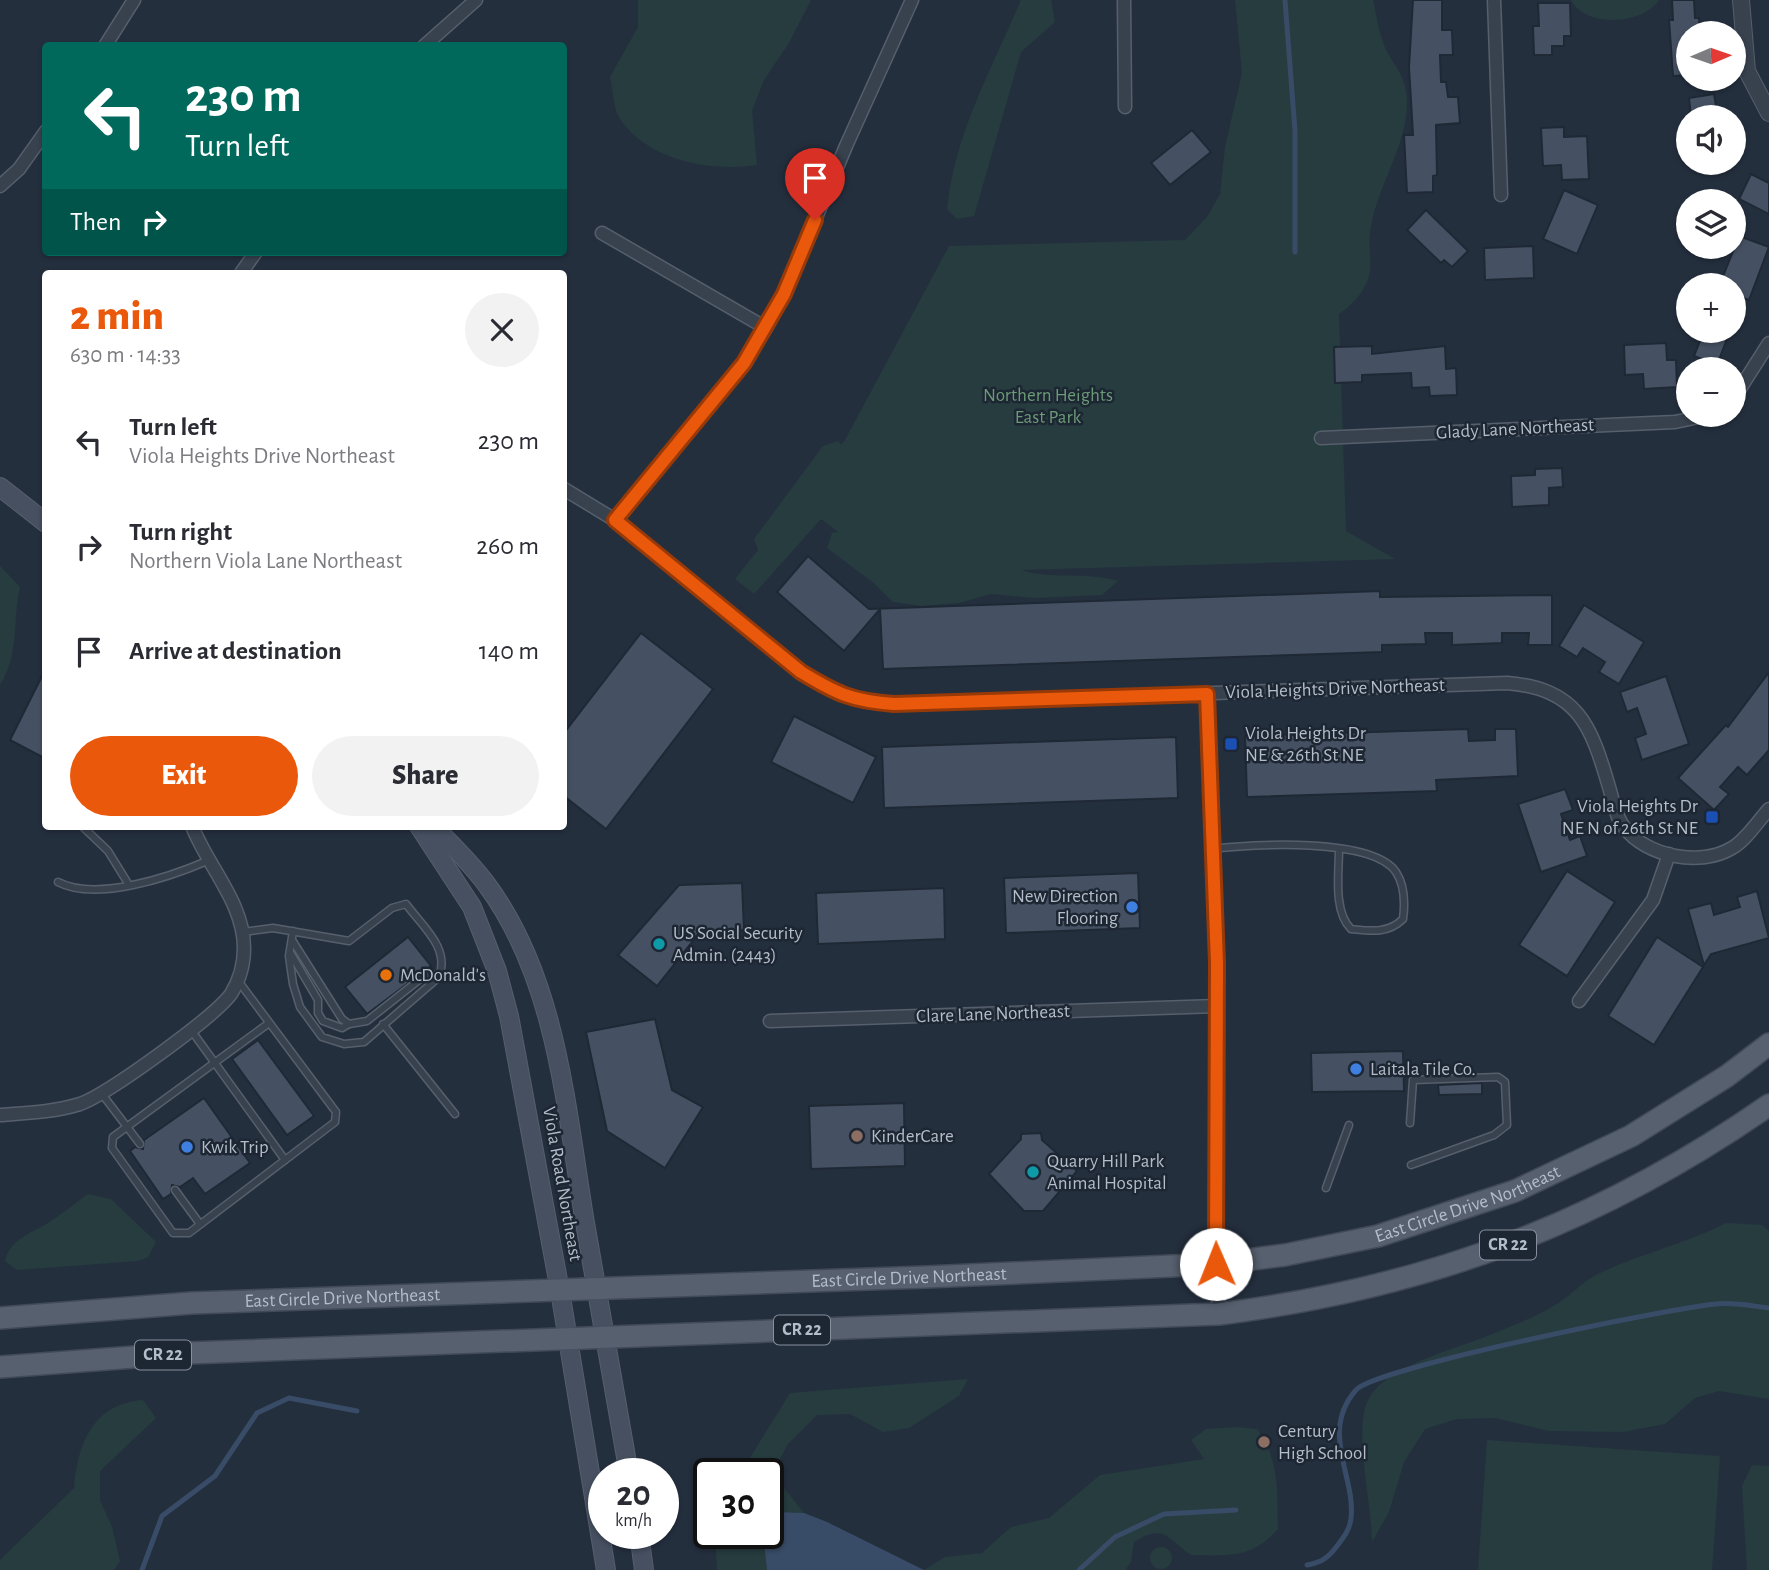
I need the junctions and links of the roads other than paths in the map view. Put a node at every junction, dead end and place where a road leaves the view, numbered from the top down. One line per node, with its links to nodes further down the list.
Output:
1 (134, 0): 7 (street)
2 (476, 0): 8 (street)
3 (912, 0): 15 (street)
4 (1124, 0): 9 (street)
5 (1494, 0): 13 (street)
6 (1741, 0): 10 (street)
7 (108, 42)
8 (429, 42)
9 (1125, 107)
10 (1769, 113)
11 (42, 137): 12 (street)
12 (0, 186)
13 (1501, 195)
14 (602, 233): 15 (street)
15 (766, 328): 23 (street)
16 (1769, 343): 17 (street)
17 (1746, 379)
18 (1676, 422): 19 (street, Glady Lane Northeast)
19 (1321, 438)
20 (0, 487): 22 (main road)
21 (567, 491): 23 (street, Viola Heights Drive Northeast)
22 (42, 520)
23 (615, 520): 24 (street, Viola Heights Drive Northeast)
24 (1207, 694): 30 (street); 32 (street, Viola Heights Drive Northeast)
25 (1769, 809): 32 (street, Viola Heights Drive Northeast)
26 (86, 830): 35 (lane)
27 (194, 830): 33 (street)
28 (422, 830): 66 (main road, Viola Road Northeast)
29 (437, 830): 65 (main road, Viola Road Northeast)
30 (1213, 849): 31 (lane); 43 (street)
31 (1339, 849): 31 (lane)
32 (1669, 854): 42 (street)
33 (207, 861): 35 (lane); 37 (street)
34 (58, 882): 35 (lane)
35 (129, 885)
36 (293, 931): 37 (lane); 38 (lane); 40 (lane)
37 (243, 932): 41 (street)
38 (292, 940): 39 (lane); 46 (lane)
39 (290, 952): 46 (lane); 47 (lane)
40 (440, 974): 46 (lane); 47 (lane)
41 (238, 981): 45 (lane); 48 (street)
42 (1580, 1001)
43 (1217, 1006): 44 (street, Clare Lane Northeast); 64 (street)
44 (770, 1021)
45 (269, 1023): 50 (lane); 59 (lane)
46 (349, 1024)
47 (383, 1024): 53 (lane)
48 (190, 1029): 50 (lane); 51 (street)
49 (1769, 1044): 64 (main road, East Circle Drive Northeast / CR 22)
50 (214, 1065): 57 (lane); 59 (lane)
51 (102, 1094): 54 (street); 57 (lane)
52 (1769, 1105): 67 (main road, CR 22)
53 (455, 1114)
54 (0, 1115)
55 (1410, 1123): 60 (lane)
56 (1349, 1125): 61 (lane)
57 (127, 1126): 58 (lane); 63 (lane)
58 (140, 1144)
59 (285, 1160): 63 (lane)
60 (1411, 1166)
61 (1326, 1188)
62 (175, 1190): 63 (lane)
63 (200, 1224)
64 (1216, 1264): 65 (main road, East Circle Drive Northeast / CR 22); 67 (street)
65 (597, 1289): 66 (main road, East Circle Drive Northeast / CR 22); 69 (main road, Viola Road Northeast)
66 (560, 1291): 68 (main road, East Circle Drive Northeast / CR 22); 70 (main road, Viola Road Northeast)
67 (1220, 1314): 69 (main road, CR 22)
68 (0, 1318)
69 (605, 1339): 70 (main road, CR 22); 72 (main road, Viola Road Northeast)
70 (569, 1340): 71 (main road, CR 22); 74 (main road, Viola Road Northeast)
71 (0, 1367)
72 (626, 1458)
73 (641, 1549): 75 (main road)
74 (606, 1570)
75 (644, 1570)

